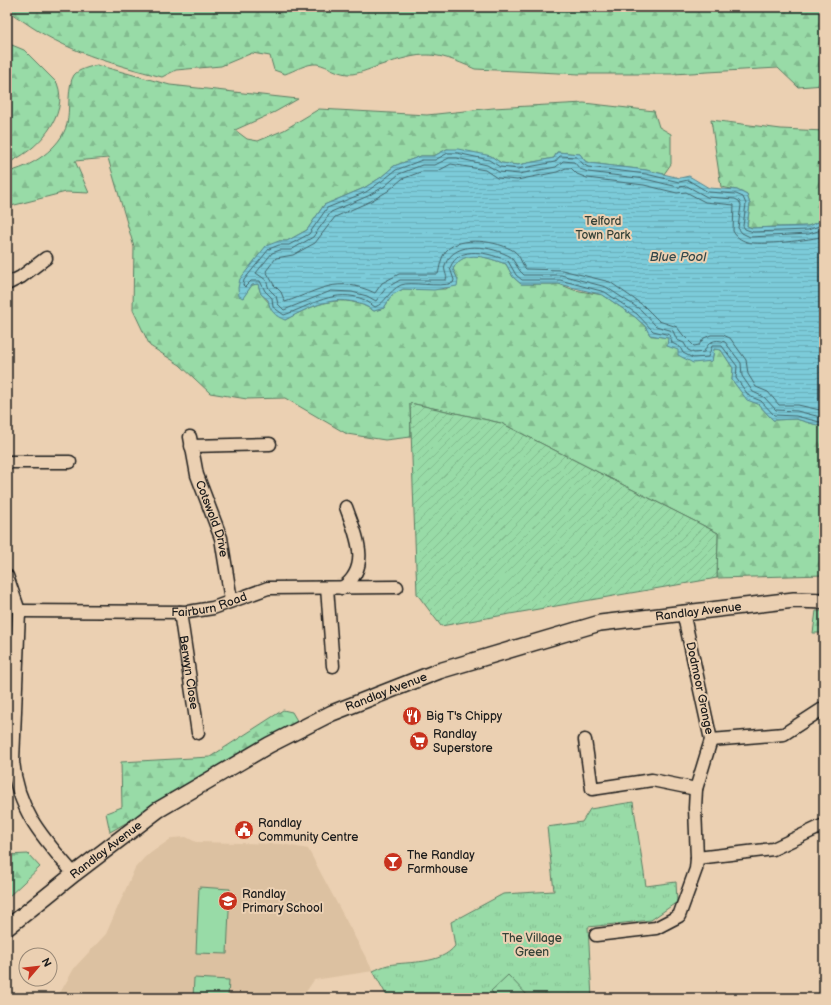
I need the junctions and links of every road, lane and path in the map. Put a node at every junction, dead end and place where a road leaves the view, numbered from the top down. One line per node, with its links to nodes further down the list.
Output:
1 (46, 258): 2 (street)
2 (7, 284)
3 (270, 444): 11 (street, Cotswold Drive)
4 (7, 462): 5 (street)
5 (70, 462)
6 (346, 507): 10 (street)
7 (7, 576): 13 (street)
8 (397, 587): 10 (street, Fairburn Road)
9 (327, 588): 10 (street, Fairburn Road); 11 (street, Fairburn Road); 16 (street)
10 (342, 588)
11 (231, 600): 14 (street, Fairburn Road)
12 (824, 600): 15 (street, Randlay Avenue)
13 (19, 611): 14 (street, Fairburn Road); 19 (street)
14 (180, 612): 18 (street, Berwyn Close)
15 (683, 612): 21 (street, Dodmoor Grange); 25 (street, Randlay Avenue)
16 (333, 666)
17 (824, 708): 21 (street)
18 (198, 733)
19 (10, 740): 25 (street)
20 (585, 740): 22 (street)
21 (711, 740): 22 (street, Dodmoor Grange)
22 (696, 789): 24 (street, Dodmoor Grange)
23 (824, 825): 24 (street)
24 (697, 858): 27 (street, Dodmoor Grange)
25 (74, 874): 26 (street, Randlay Avenue)
26 (7, 928)
27 (596, 935)

